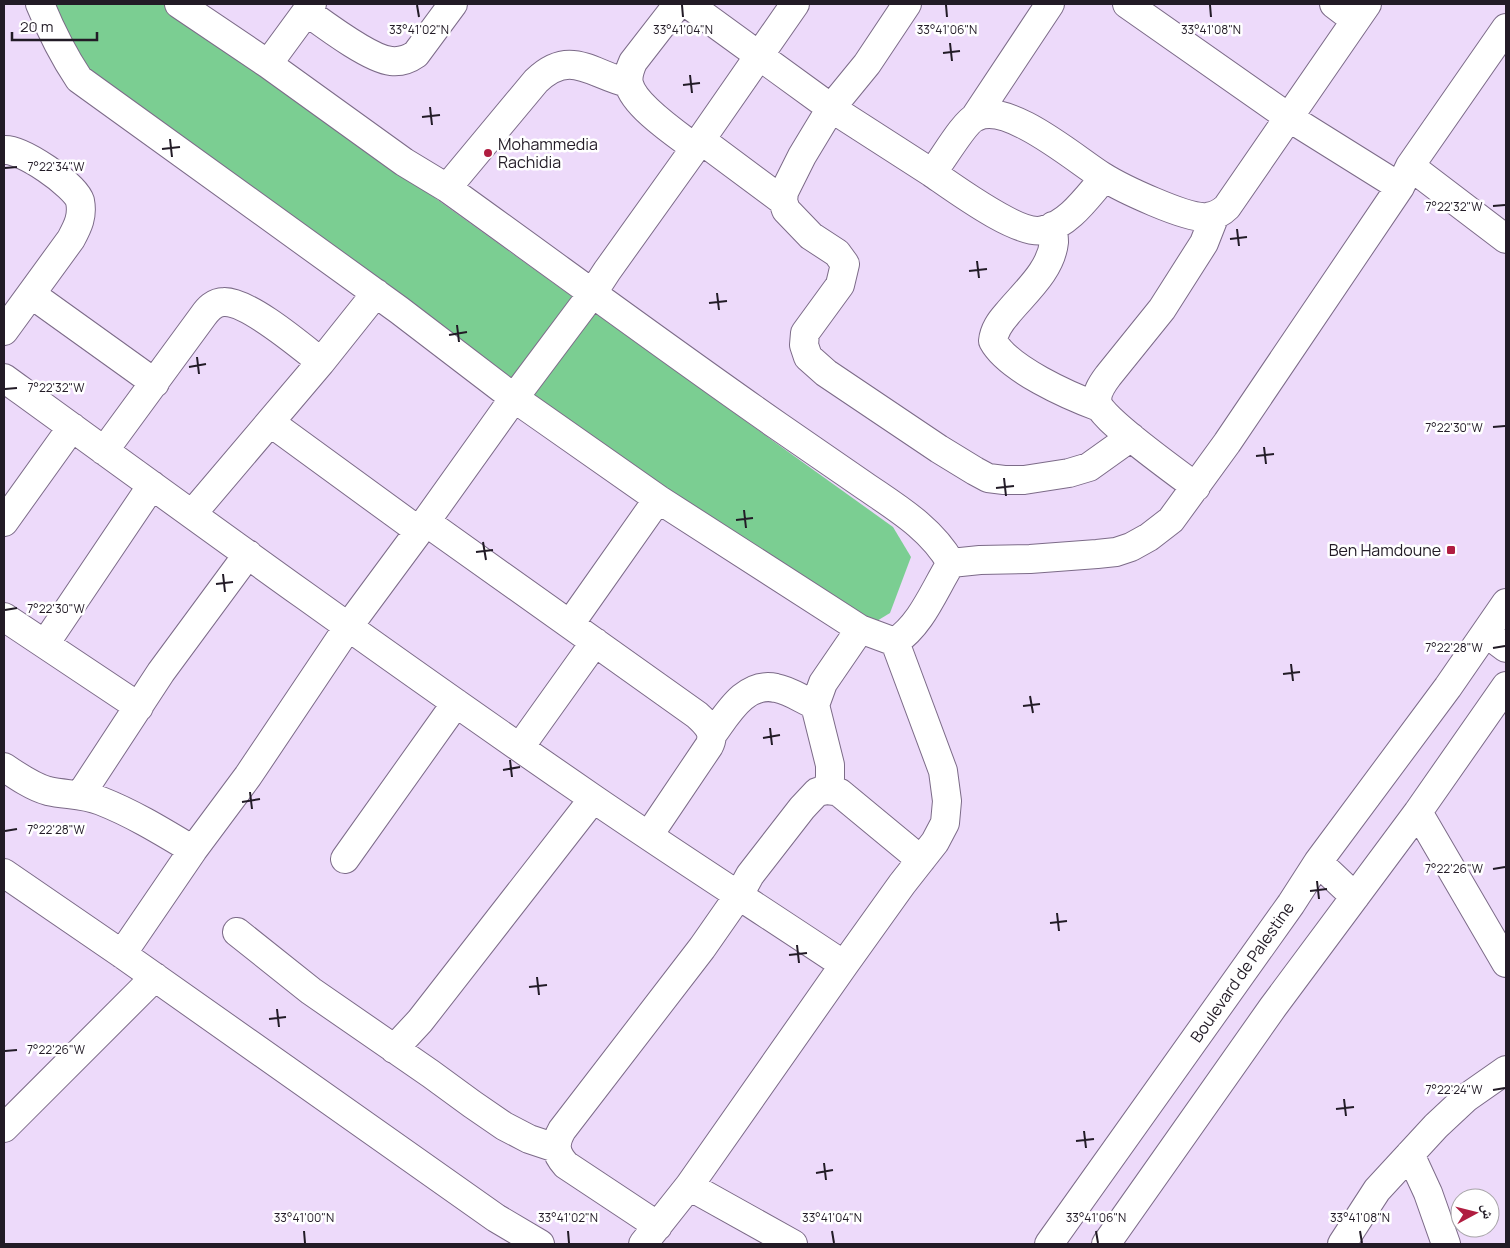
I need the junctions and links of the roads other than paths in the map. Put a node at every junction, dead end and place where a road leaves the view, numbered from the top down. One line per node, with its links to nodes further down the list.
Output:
1 (40, 4): 28 (street)
2 (179, 4): 13 (street)
3 (453, 4): 9 (street)
4 (688, 4): 12 (street); 14 (street)
5 (795, 4): 12 (street)
6 (907, 4): 15 (street)
7 (1050, 4): 16 (street)
8 (1127, 4): 17 (street)
9 (309, 8): 13 (street)
10 (1352, 9): 17 (street)
11 (1506, 28): 21 (street)
12 (760, 55): 15 (street); 18 (street)
13 (268, 64): 23 (street)
14 (628, 83): 18 (street); 23 (street)
15 (831, 108): 20 (street); 24 (street)
16 (975, 117): 20 (street); 22 (street)
17 (1288, 117): 21 (street); 25 (street)
18 (698, 144): 24 (street); 30 (street)
19 (4, 150): 29 (street)
20 (932, 173): 26 (street)
21 (1405, 177): 27 (street); 42 (street)
22 (1104, 178): 25 (street); 26 (street)
23 (447, 188): 30 (street)
24 (783, 201): 39 (street)
25 (1215, 215): 36 (street)
26 (1053, 226): 36 (street)
27 (1506, 239)
28 (376, 293): 32 (street); 35 (street)
29 (31, 294): 31 (street); 34 (street)
30 (592, 294): 35 (street); 48 (street)
31 (4, 330)
32 (321, 362): 34 (street); 37 (street)
33 (4, 378): 38 (street)
34 (154, 383): 40 (street)
35 (514, 398): 43 (street); 46 (street)
36 (1099, 407): 39 (street)
37 (271, 423): 44 (street); 46 (street)
38 (72, 427): 40 (street); 45 (street)
39 (1131, 437): 42 (street)
40 (104, 451): 41 (street)
41 (152, 485): 44 (street); 57 (street)
42 (1196, 488): 48 (street)
43 (658, 500): 51 (street); 53 (street)
44 (192, 514): 47 (street)
45 (4, 522)
46 (423, 526): 51 (street); 52 (street)
47 (248, 554): 52 (street); 61 (street)
48 (951, 563): 56 (street)
49 (1506, 603): 54 (street, Boulevard de Palestine)
50 (4, 617): 57 (street)
51 (570, 624): 55 (street)
52 (348, 627): 59 (street); 70 (street)
53 (860, 629): 56 (street); 60 (street)
54 (1496, 641): 73 (street, Boulevard de Palestine)
55 (595, 642): 62 (street); 63 (street)
56 (895, 642): 72 (street)
57 (45, 644): 61 (street)
58 (1506, 686): 68 (street)
59 (456, 703): 63 (street); 71 (street)
60 (815, 705): 62 (street); 65 (street)
61 (139, 707): 66 (street)
62 (712, 735): 69 (street)
63 (520, 747): 67 (street)
64 (4, 767): 66 (street)
65 (827, 790): 72 (street); 75 (street)
66 (81, 794): 70 (street)
67 (593, 799): 69 (street); 82 (street)
68 (1418, 812): 76 (street); 79 (street)
69 (649, 835): 75 (street)
70 (193, 850): 78 (street)
71 (345, 859)
72 (921, 860): 80 (street)
73 (1318, 862): 76 (street); 91 (street, Boulevard de Palestine)
74 (9, 885): 78 (street)
75 (739, 895): 80 (street); 85 (street)
76 (1355, 897): 92 (street)
77 (237, 932): 82 (street)
78 (122, 954): 81 (street)
79 (1506, 963)
80 (844, 965): 87 (street)
81 (155, 977): 84 (street); 89 (street)
82 (394, 1048): 85 (street)
83 (1506, 1070): 86 (street)
84 (4, 1128)
85 (556, 1148): 88 (street)
86 (1410, 1154): 93 (street); 94 (street)
87 (688, 1186): 88 (street); 90 (street)
88 (650, 1235)
89 (540, 1244)
90 (793, 1244)
91 (1049, 1244)
92 (1106, 1244)
93 (1342, 1244)
94 (1446, 1244)

